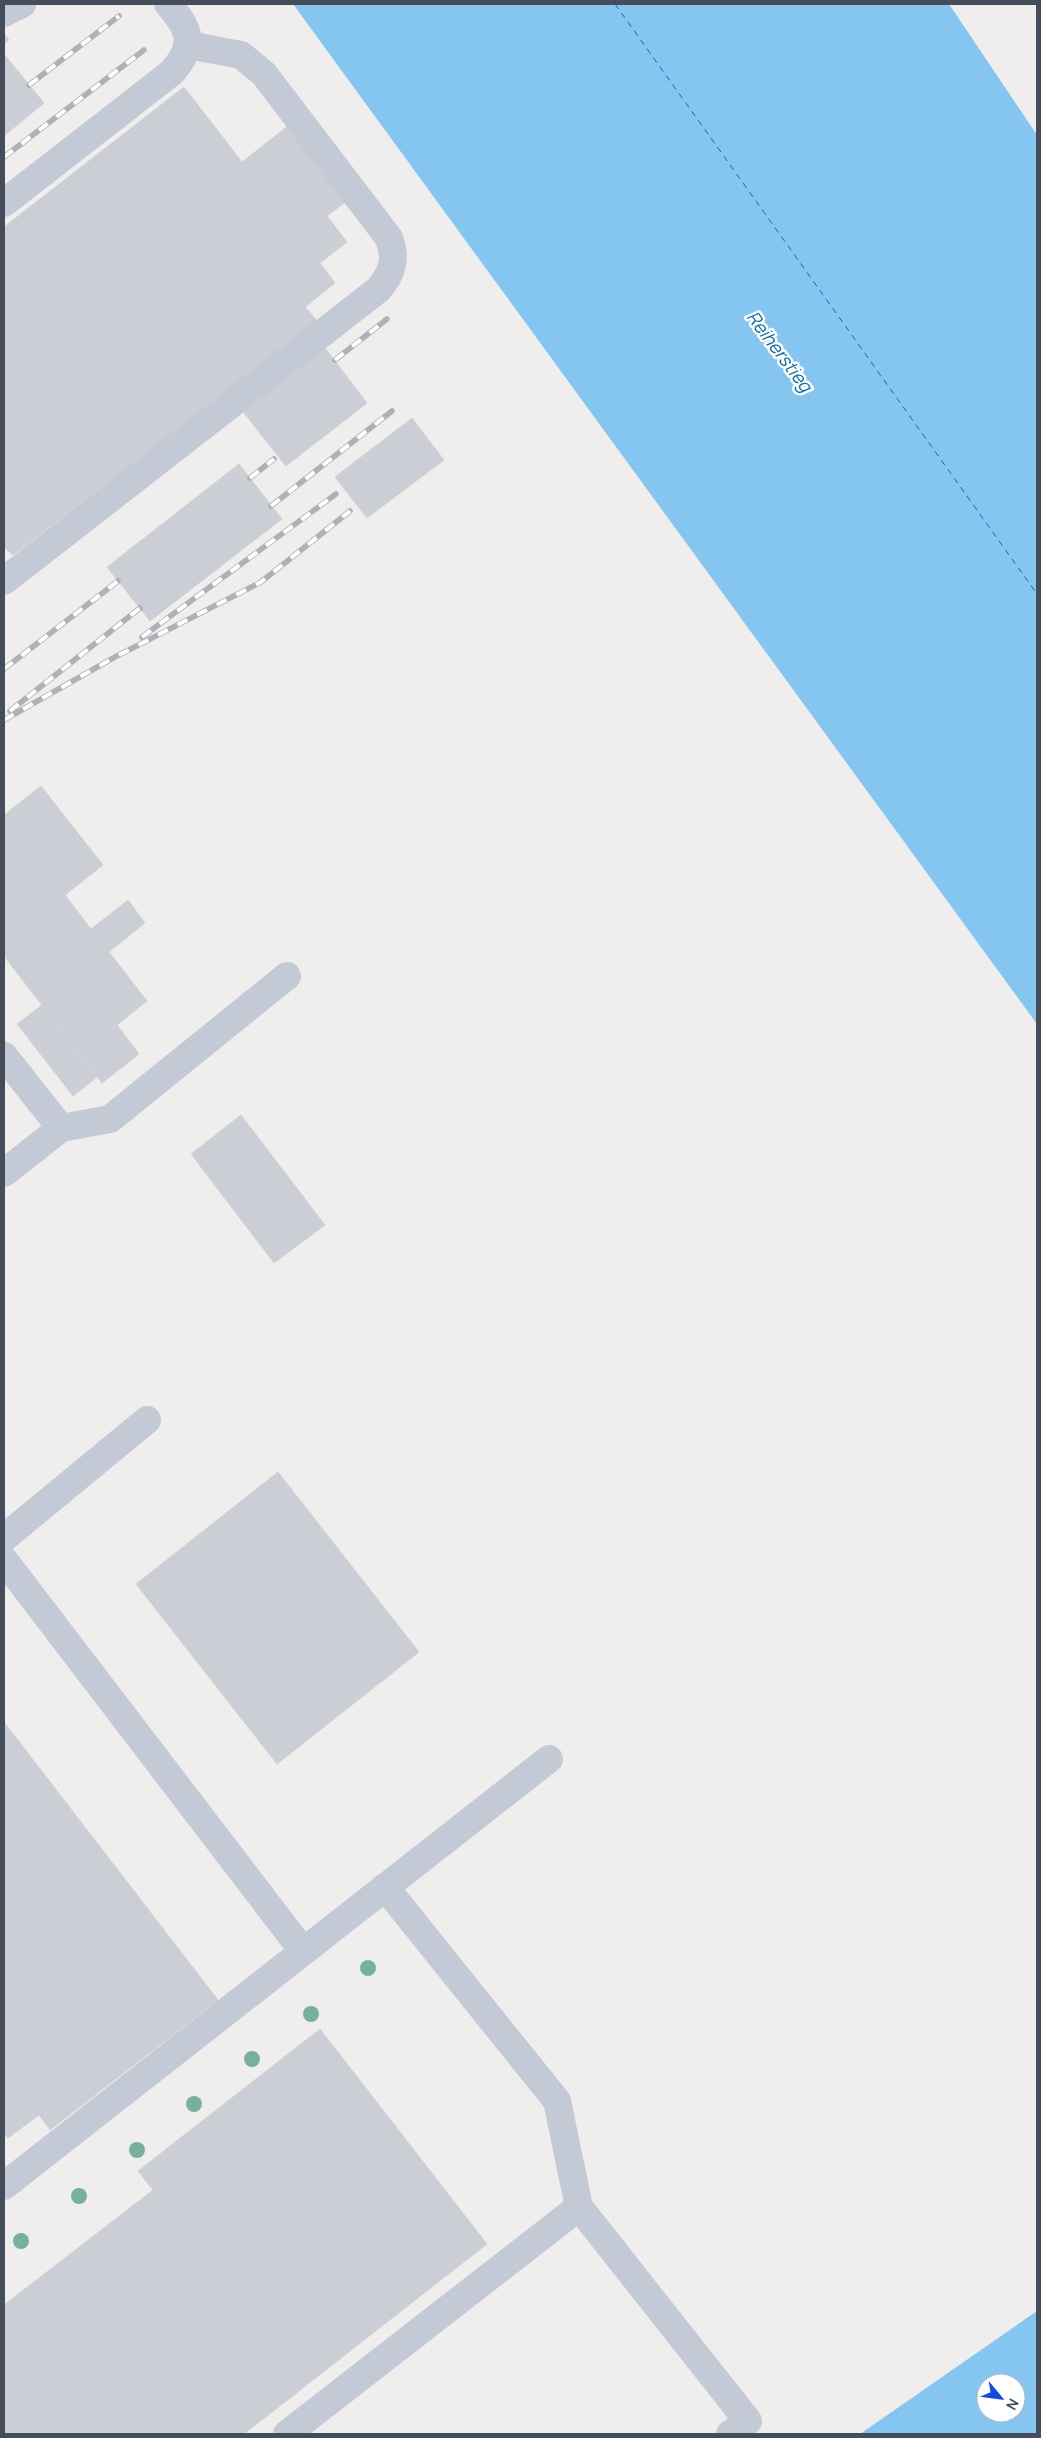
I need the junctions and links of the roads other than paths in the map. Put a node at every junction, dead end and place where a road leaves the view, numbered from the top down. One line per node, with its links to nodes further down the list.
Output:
1 (22, 4): 3 (street)
2 (168, 4): 4 (street)
3 (4, 13)
4 (188, 45): 5 (street); 6 (street)
5 (4, 203)
6 (4, 581)
7 (288, 976): 9 (street)
8 (4, 1056): 9 (street)
9 (60, 1128): 10 (street)
10 (4, 1173)
11 (147, 1420): 12 (street)
12 (4, 1538)
13 (4, 1560): 16 (street)
14 (549, 1759): 15 (street)
15 (385, 1887): 16 (street); 18 (street)
16 (304, 1951): 17 (street)
17 (4, 2186)
18 (579, 2207): 19 (street); 20 (street)
19 (287, 2434)
20 (730, 2434)

